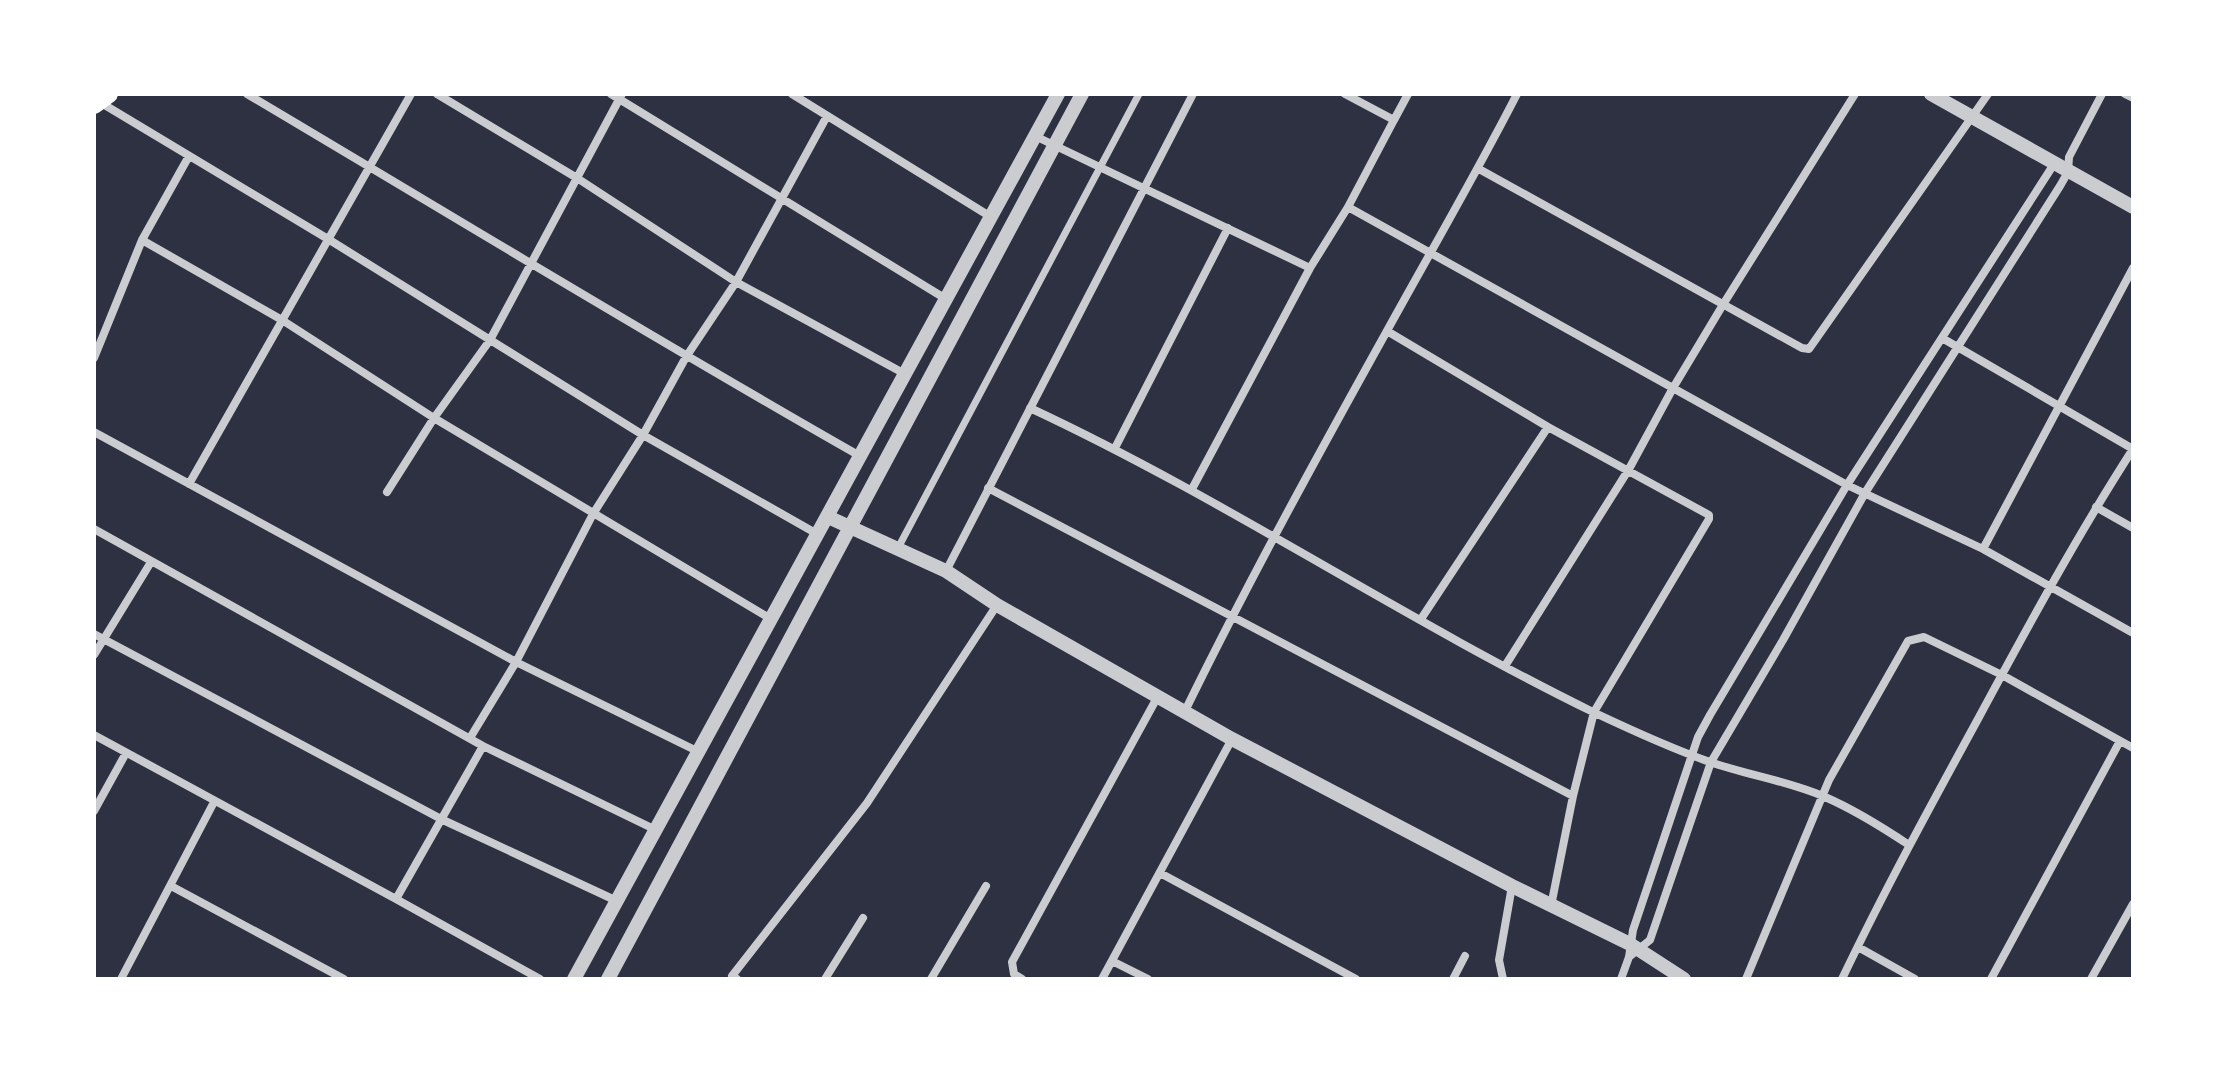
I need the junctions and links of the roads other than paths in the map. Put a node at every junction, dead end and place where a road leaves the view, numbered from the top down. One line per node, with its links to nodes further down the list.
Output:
1 (247, 94): 29 (street)
2 (411, 94): 29 (street)
3 (437, 94): 31 (street)
4 (792, 94): 20 (street)
5 (1058, 94): 23 (street)
6 (1082, 94): 24 (street)
7 (1139, 94): 28 (street)
8 (1193, 94): 32 (street)
9 (1345, 94): 22 (street)
10 (1408, 94): 22 (street)
11 (1517, 94): 30 (street)
12 (1855, 94): 46 (street)
13 (1931, 94): 21 (street)
14 (1988, 94): 21 (street)
15 (2102, 94): 27 (street)
16 (2125, 94): 18 (street)
17 (617, 96): 31 (street); 33 (street)
18 (2133, 98)
19 (99, 100): 25 (street)
20 (827, 116): 33 (street); 36 (street)
21 (1973, 117): 26 (street); 46 (street)
22 (1394, 120): 34 (street)
23 (1035, 136): 24 (street); 36 (street)
24 (1054, 146): 28 (street); 75 (street)
25 (189, 156): 38 (street); 39 (street)
26 (2054, 164): 27 (street); 49 (street)
27 (2068, 164): 35 (street); 51 (street)
28 (1100, 166): 32 (street); 80 (street)
29 (370, 167): 38 (street); 41 (street)
30 (1479, 169): 40 (street); 46 (street)
31 (577, 178): 41 (street); 44 (street)
32 (1144, 186): 37 (street); 57 (street)
33 (783, 199): 44 (street); 45 (street)
34 (1348, 207): 40 (street); 42 (street)
35 (2133, 207)
36 (991, 217): 45 (street)
37 (1228, 228): 42 (street); 62 (street)
38 (328, 239): 47 (street); 50 (street)
39 (142, 240): 47 (street); 53 (street)
40 (1430, 254): 48 (street); 55 (street)
41 (532, 262): 50 (street); 52 (street)
42 (1310, 268): 69 (street)
43 (2133, 268): 56 (street)
44 (736, 282): 52 (street); 54 (street)
45 (946, 299): 54 (street)
46 (1724, 303): 55 (street)
47 (282, 320): 58 (street); 66 (street)
48 (1387, 331): 59 (street); 79 (street)
49 (1942, 338): 51 (street); 67 (street)
50 (490, 340): 58 (street); 61 (street)
51 (1958, 348): 56 (street); 71 (street)
52 (686, 357): 61 (street); 64 (street)
53 (94, 358)
54 (905, 374): 64 (street)
55 (1673, 388): 65 (street); 67 (street)
56 (2059, 406): 63 (street); 81 (street)
57 (1030, 408): 62 (street); 68 (street)
58 (434, 418): 70 (street); 73 (street)
59 (1548, 427): 65 (street); 88 (street)
60 (94, 432): 66 (street)
61 (643, 435): 73 (street); 78 (street)
62 (1115, 448): 69 (street)
63 (2133, 449): 72 (street)
64 (860, 456): 74 (street)
65 (1629, 469): 94 (street); 98 (street)
66 (189, 484): 93 (street)
67 (1847, 485): 71 (street); 107 (street)
68 (988, 488): 83 (street); 86 (street)
69 (1192, 489): 79 (street)
70 (387, 492)
71 (1865, 493): 81 (street); 108 (street)
72 (2096, 507): 76 (street); 84 (street)
73 (593, 514): 87 (street); 93 (street)
74 (828, 517): 75 (street); 78 (street)
75 (850, 528): 80 (street); 134 (street)
76 (2133, 528)
77 (94, 529): 82 (street)
78 (819, 535): 87 (street)
79 (1275, 538): 86 (street); 88 (street)
80 (898, 548): 83 (street)
81 (1983, 549): 84 (street)
82 (151, 562): 91 (street); 100 (street)
83 (946, 571): 85 (street)
84 (2051, 586): 89 (street); 95 (street)
85 (997, 605): 96 (street); 129 (street)
86 (1232, 615): 97 (street); 109 (street)
87 (771, 619): 105 (street)
88 (1421, 619): 94 (street)
89 (2133, 633)
90 (94, 634): 91 (street)
91 (104, 640): 92 (street); 113 (street)
92 (94, 655)
93 (516, 662): 100 (street); 105 (street)
94 (1505, 666): 98 (street)
95 (2002, 675): 102 (street); 110 (street); 115 (street)
96 (1158, 696): 97 (street); 137 (street)
97 (1185, 711): 101 (street)
98 (1594, 712): 107 (street); 109 (street)
99 (94, 735): 106 (street)
100 (470, 738): 103 (street)
101 (1232, 739): 116 (street); 119 (street)
102 (2120, 741): 104 (street); 148 (street)
103 (483, 746): 113 (street); 114 (street)
104 (2133, 748)
105 (699, 752): 114 (street)
106 (126, 753): 111 (street); 112 (street)
107 (1692, 755): 108 (street); 126 (street)
108 (1711, 762): 110 (street); 126 (street)
109 (1573, 796): 123 (street)
110 (1822, 796): 115 (street); 145 (street)
111 (214, 802): 117 (street); 120 (street)
112 (94, 811)
113 (443, 820): 120 (street); 121 (street)
114 (656, 830): 121 (street)
115 (1909, 845): 125 (street)
116 (1160, 873): 128 (street); 140 (street)
117 (171, 886): 130 (street); 131 (street)
118 (986, 886): 136 (street)
119 (1512, 886): 123 (street); 142 (street)
120 (396, 899): 132 (street)
121 (617, 901): 133 (street)
122 (2133, 904): 149 (street)
123 (1551, 906): 126 (street)
124 (863, 918): 135 (street)
125 (1858, 947): 146 (street); 147 (street)
126 (1633, 951): 143 (street); 144 (street)
127 (1465, 956): 141 (street)
128 (1112, 961): 138 (street); 139 (street)
129 (733, 978)
130 (121, 979)
131 (344, 979)
132 (540, 979)
133 (574, 979)
134 (608, 979)
135 (825, 979)
136 (931, 979)
137 (1022, 979)
138 (1102, 979)
139 (1148, 979)
140 (1356, 979)
141 (1453, 979)
142 (1503, 979)
143 (1621, 979)
144 (1684, 979)
145 (1746, 979)
146 (1842, 979)
147 (1915, 979)
148 (1991, 979)
149 (2091, 979)

